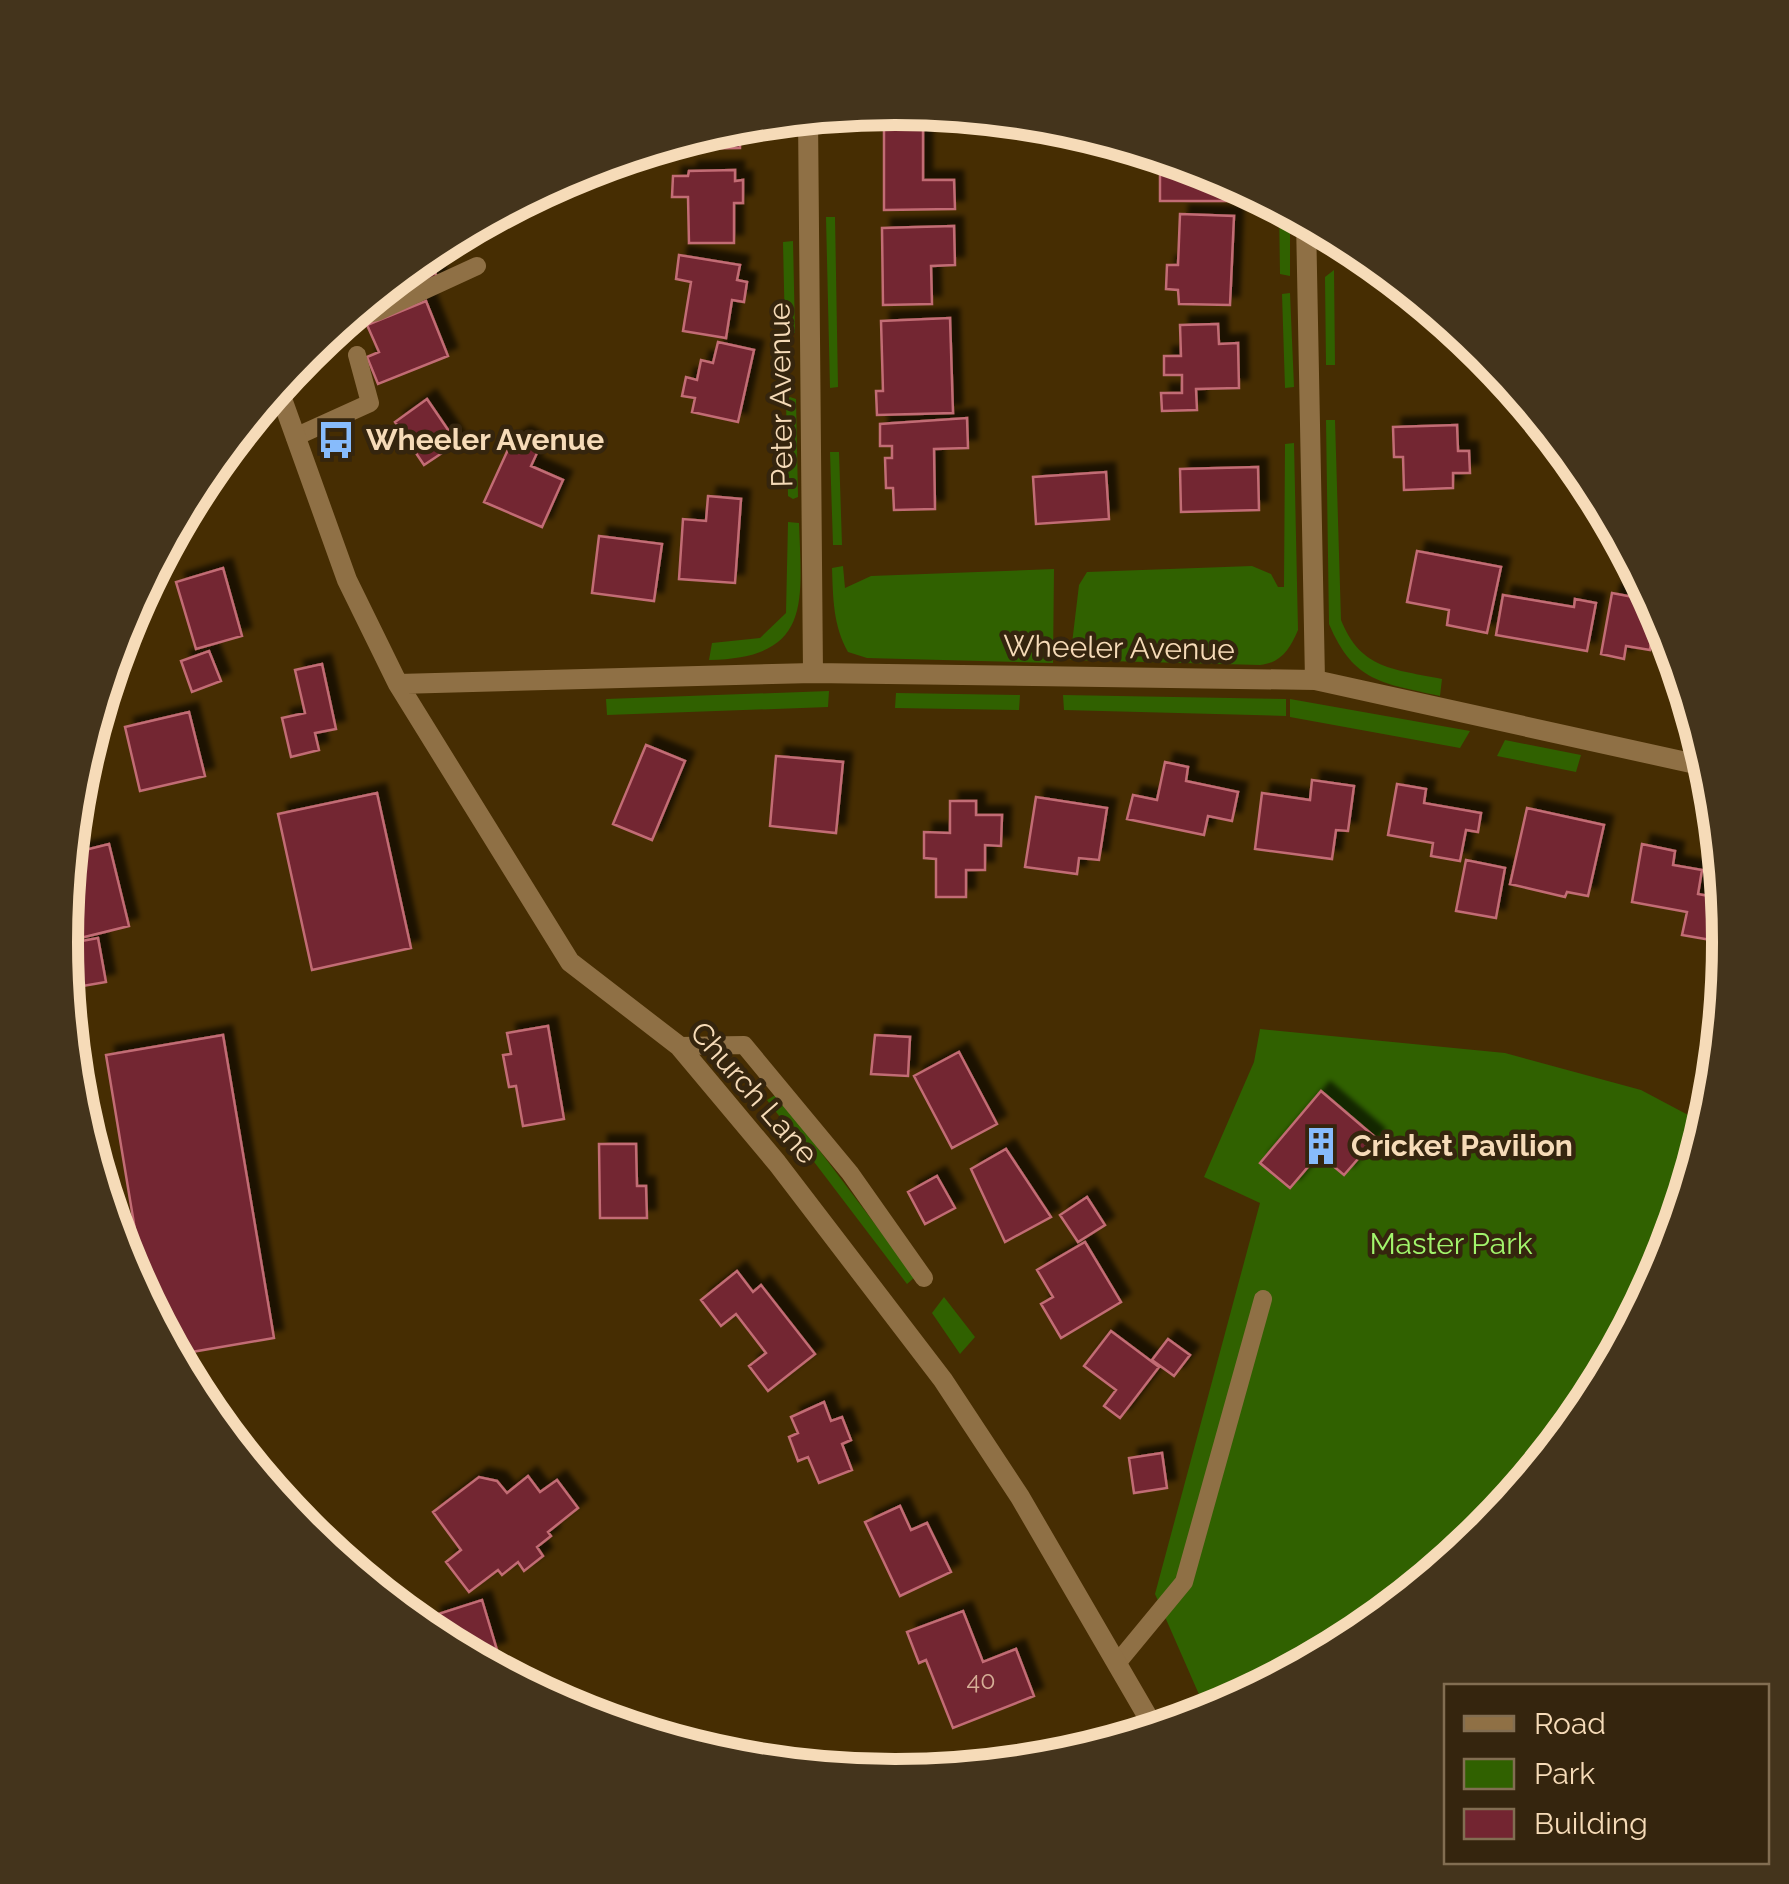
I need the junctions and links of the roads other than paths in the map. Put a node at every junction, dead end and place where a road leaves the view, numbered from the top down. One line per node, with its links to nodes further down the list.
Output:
1 (808, 130): 8 (street, Peter Avenue)
2 (1306, 236): 9 (street)
3 (477, 266): 4 (lane)
4 (375, 312)
5 (357, 356): 7 (lane)
6 (282, 401): 7 (street, Church Lane)
7 (295, 437): 10 (street, Church Lane)
8 (813, 673): 9 (street, Wheeler Avenue); 10 (street, Wheeler Avenue)
9 (1315, 680): 11 (street, Wheeler Avenue)
10 (398, 684): 12 (street, Church Lane)
11 (1691, 763)
12 (679, 1046): 13 (lane); 15 (street, Church Lane)
13 (924, 1278)
14 (1262, 1299): 15 (lane)
15 (1118, 1662): 16 (street, Church Lane)
16 (1149, 1718)

